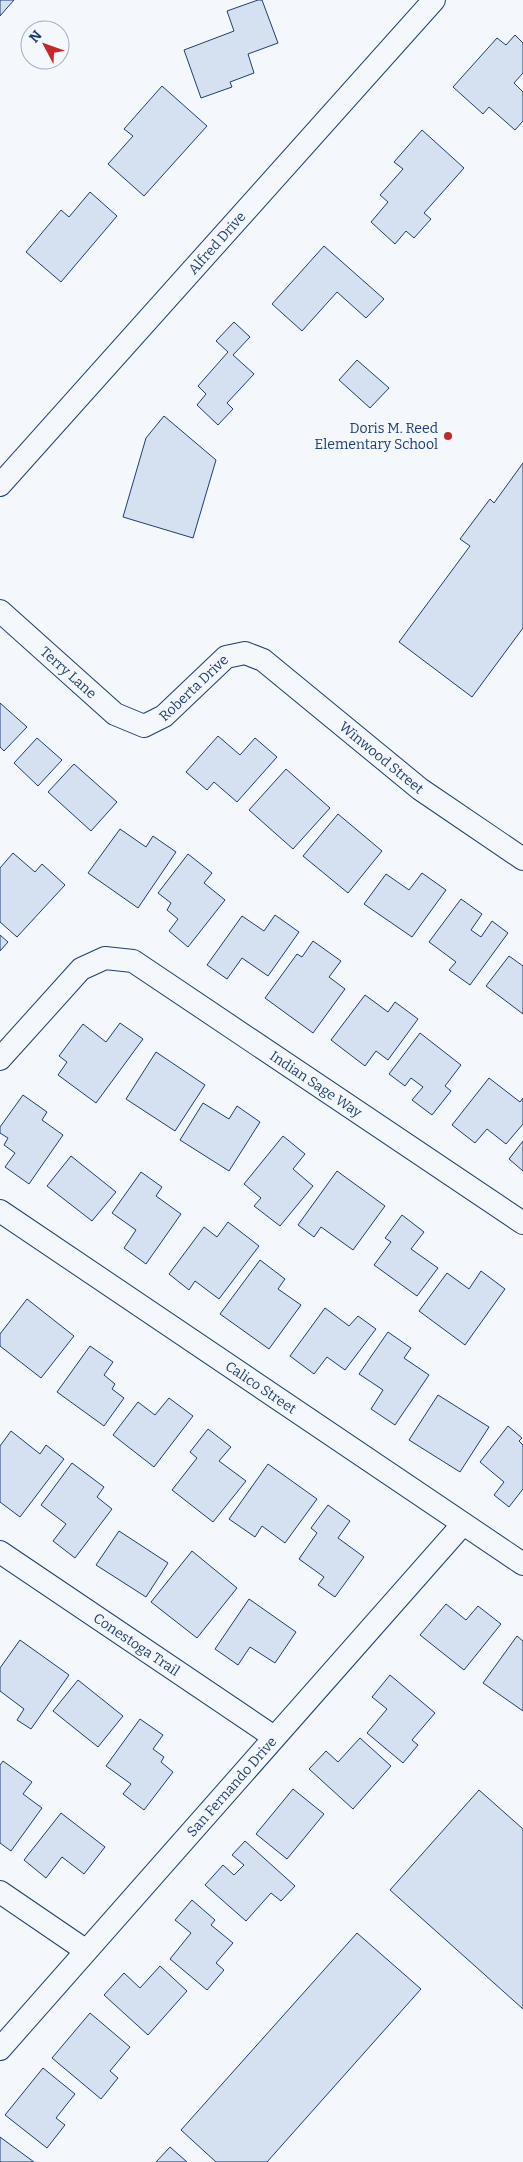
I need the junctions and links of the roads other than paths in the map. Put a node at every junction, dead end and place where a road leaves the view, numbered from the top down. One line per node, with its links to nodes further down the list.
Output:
1 (434, 0): 2 (street, Alfred Drive)
2 (0, 485)
3 (0, 611): 5 (street, Terry Lane)
4 (245, 653): 5 (street, Roberta Drive); 6 (street, Winwood Street)
5 (144, 726)
6 (523, 859)
7 (0, 1059): 9 (street, Indian Sage Way)
8 (0, 1211): 10 (street, Calico Street)
9 (523, 1223)
10 (463, 1524): 12 (street, Calico Street); 13 (street, San Fernando Drive)
11 (0, 1552): 13 (street, Conestoga Trail)
12 (523, 1564)
13 (274, 1738): 15 (street, San Fernando Drive)
14 (0, 1892): 15 (street)
15 (85, 1950): 16 (street, San Fernando Drive)
16 (0, 2049)

